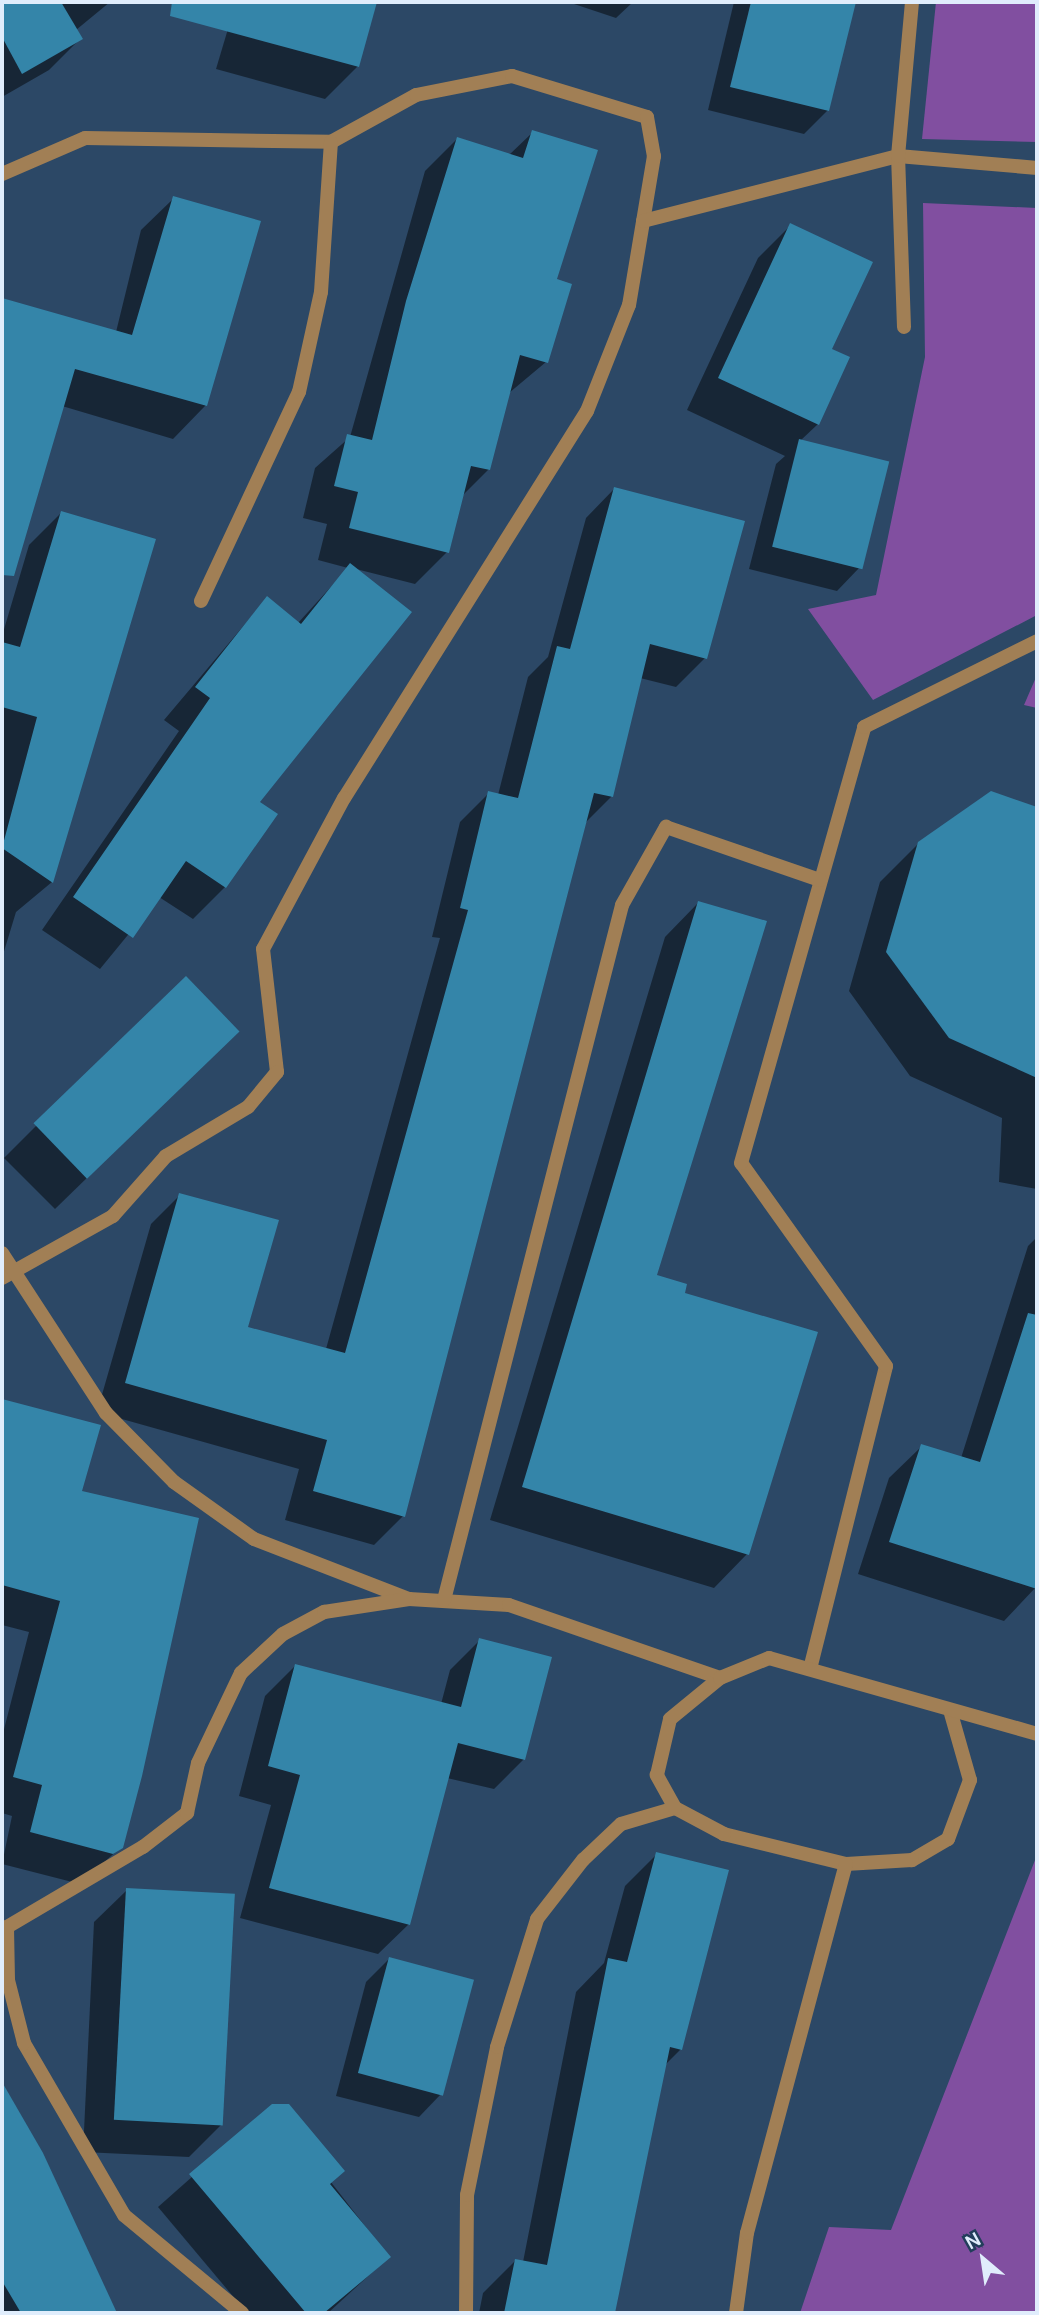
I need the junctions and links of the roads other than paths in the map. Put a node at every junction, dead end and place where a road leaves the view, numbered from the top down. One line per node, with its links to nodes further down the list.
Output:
1 (912, 2): 3 (street)
2 (331, 142): 5 (street); 6 (street); 8 (street)
3 (898, 156): 4 (street); 6 (street); 7 (street)
4 (1037, 168)
5 (2, 174)
6 (643, 221): 12 (street)
7 (904, 327)
8 (201, 601)
9 (1037, 641): 10 (street)
10 (820, 880): 14 (street); 15 (street)
11 (2, 1253): 12 (street)
12 (7, 1274): 13 (street)
13 (409, 1598): 14 (street); 21 (street)
14 (444, 1600): 16 (street)
15 (810, 1669): 16 (street); 17 (street)
16 (720, 1678): 19 (street)
17 (950, 1710): 18 (street); 20 (street)
18 (1037, 1734)
19 (676, 1808): 20 (street); 23 (street)
20 (846, 1864): 24 (street)
21 (4, 1924): 22 (street)
22 (242, 2313)
23 (466, 2313)
24 (736, 2313)

